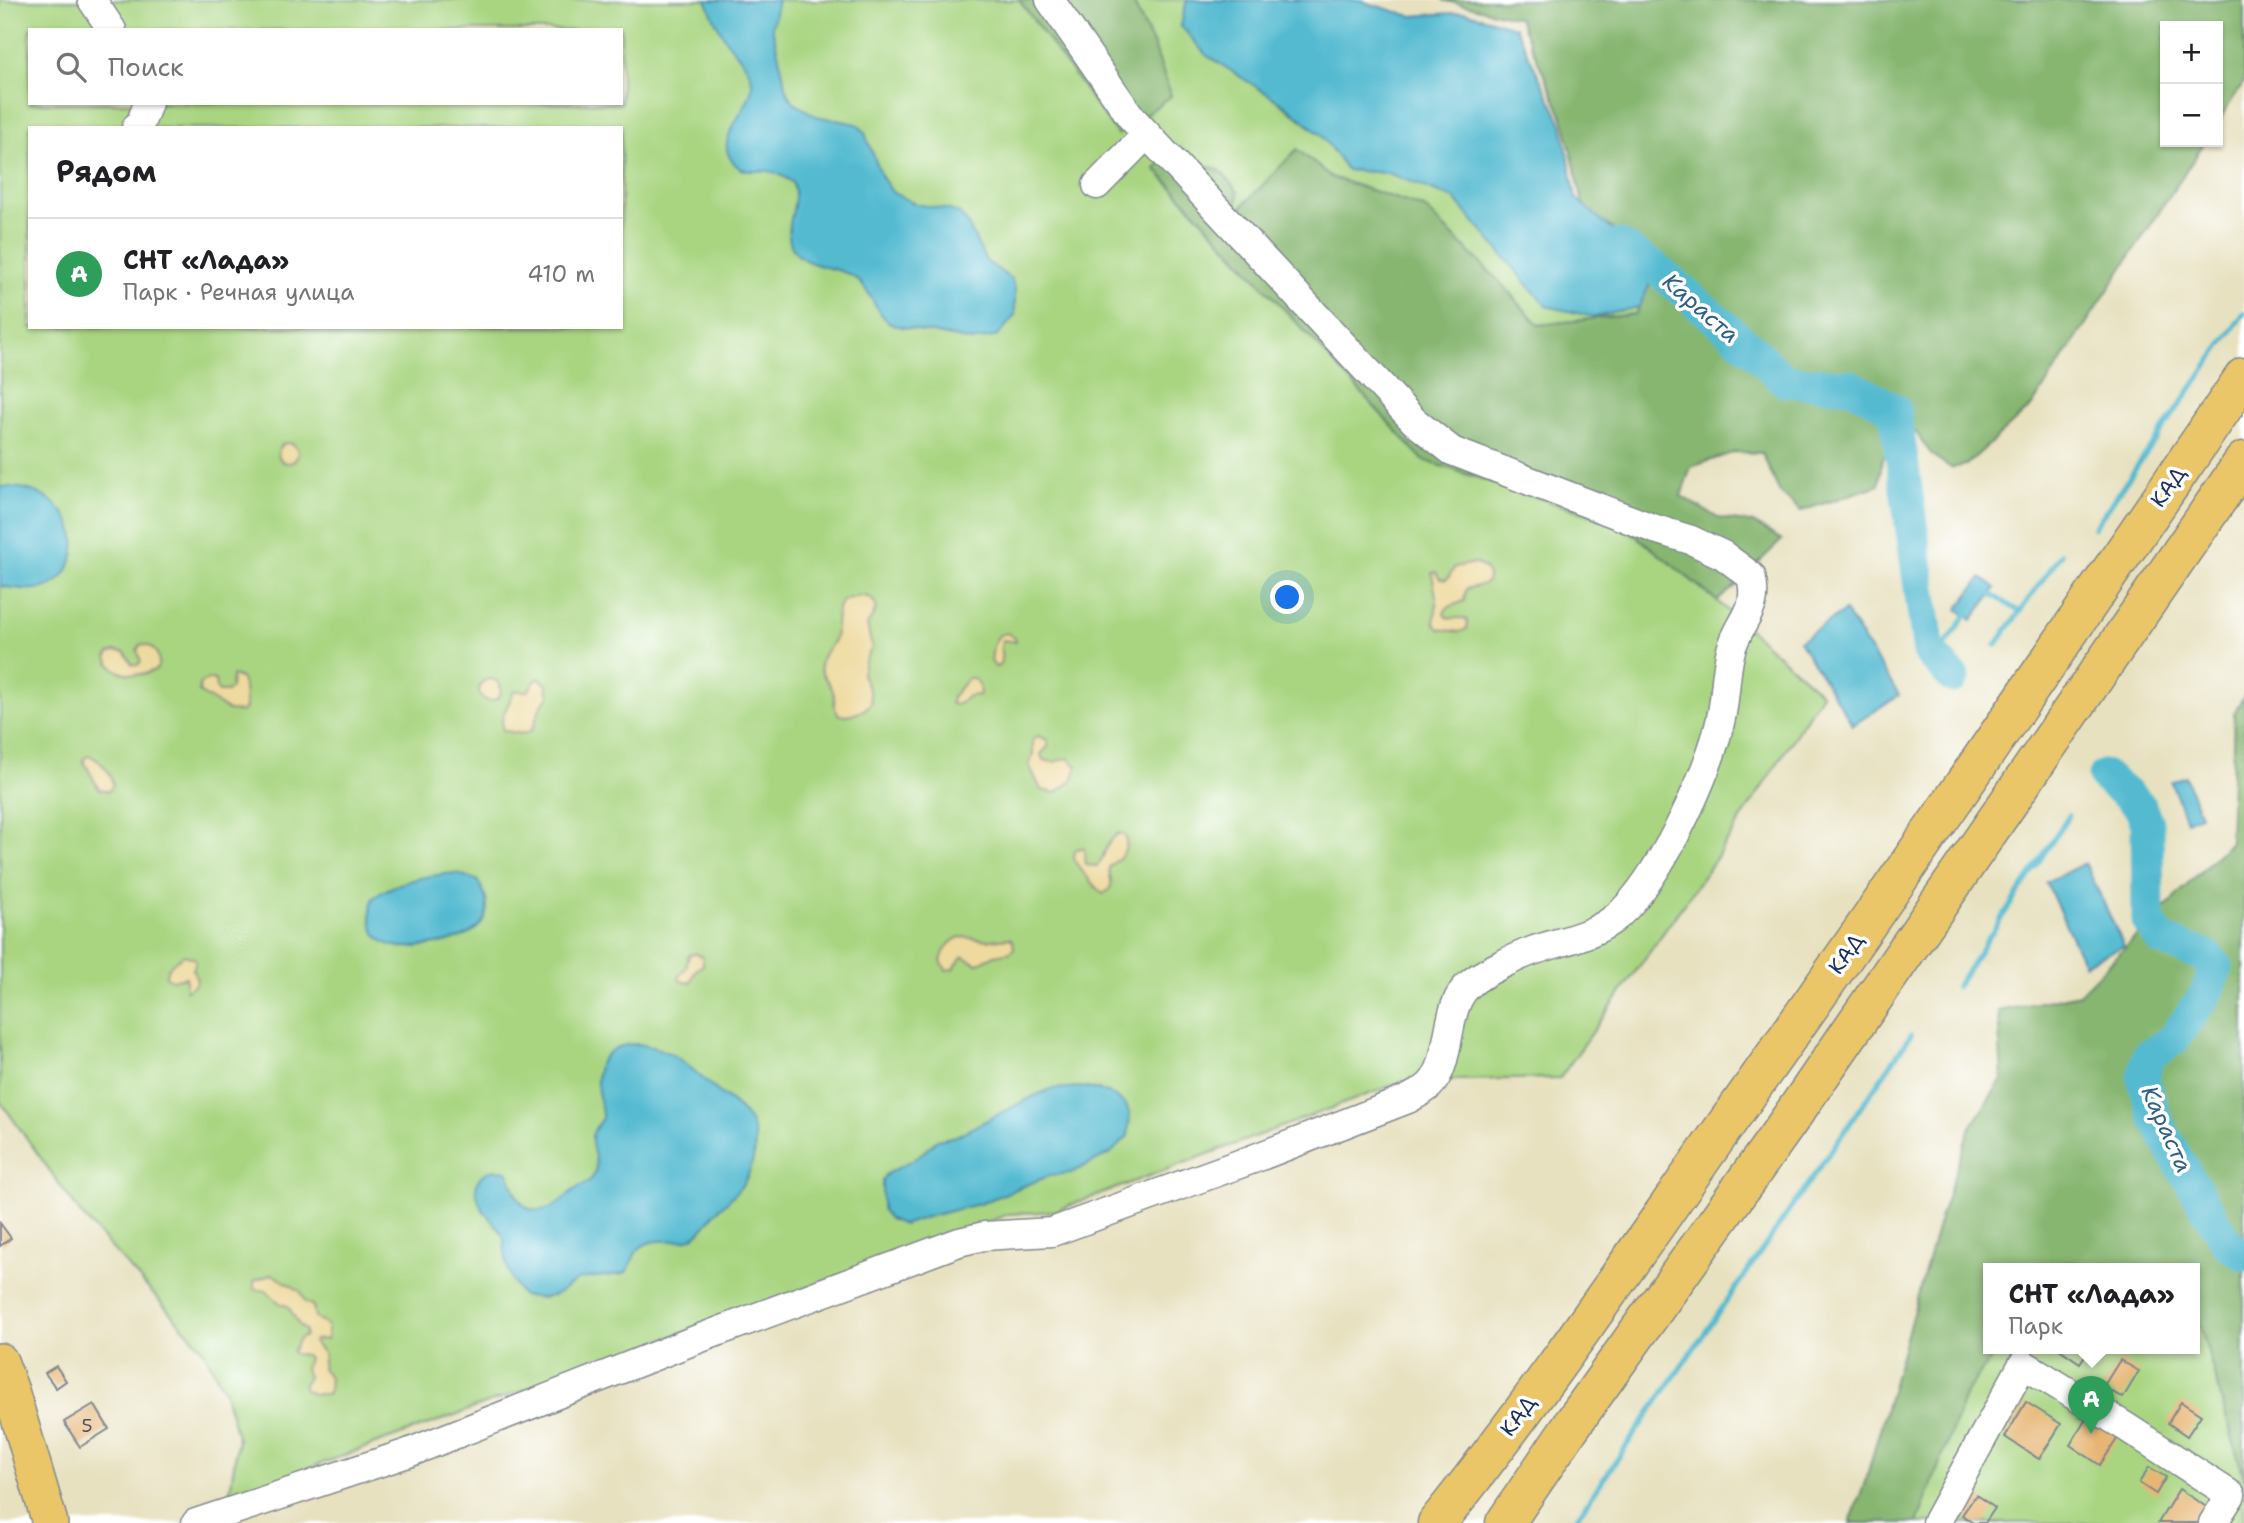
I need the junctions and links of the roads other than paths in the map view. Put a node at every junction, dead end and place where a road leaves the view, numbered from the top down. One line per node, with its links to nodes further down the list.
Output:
1 (92, 0): 3 (street)
2 (1050, 0): 6 (street)
3 (111, 28)
4 (147, 105): 5 (street)
5 (138, 126)
6 (1147, 134): 7 (street); 13 (street)
7 (1097, 185)
8 (2244, 377): 14 (highway, КАД)
9 (2244, 461): 11 (highway)
10 (0, 1361): 12 (main road)
11 (1511, 1519)
12 (50, 1523)
13 (196, 1523)
14 (1437, 1523)
15 (1936, 1523): 16 (street)
16 (2213, 1523)

